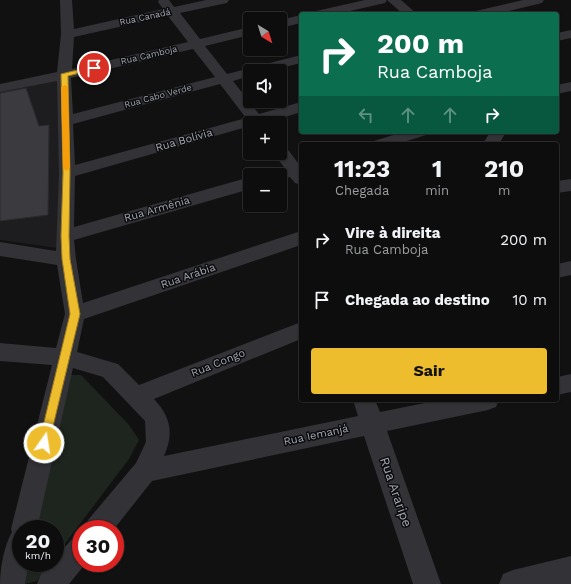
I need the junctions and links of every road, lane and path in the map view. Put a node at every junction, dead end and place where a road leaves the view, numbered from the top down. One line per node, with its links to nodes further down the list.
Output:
1 (68, 0): 13 (street)
2 (223, 0): 6 (street, Rua Canadá)
3 (381, 0): 7 (street)
4 (394, 0): 8 (street)
5 (538, 0): 9 (street)
6 (167, 6): 13 (street, Rua Canadá); 16 (street)
7 (330, 12)
8 (409, 12)
9 (489, 12)
10 (299, 19): 11 (street)
11 (287, 22)
12 (243, 33): 16 (street, Rua Camboja)
13 (68, 34): 20 (street)
14 (571, 34): 15 (street)
15 (559, 37)
16 (197, 43): 20 (street, Rua Camboja); 21 (street)
17 (299, 59): 18 (street, Rua Cabo Verde)
18 (280, 64)
19 (243, 73): 21 (street, Rua Cabo Verde)
20 (64, 74): 23 (street, Rua Camboja); 28 (street)
21 (223, 78): 26 (street); 28 (street, Rua Cabo Verde)
22 (571, 86): 24 (street)
23 (0, 88)
24 (559, 89)
25 (299, 108): 27 (street, Rua Bolívia)
26 (253, 116)
27 (273, 116)
28 (65, 120): 34 (street)
29 (243, 125): 34 (street, Rua Bolívia)
30 (413, 134): 31 (street)
31 (387, 142)
32 (287, 159): 33 (street)
33 (299, 172): 35 (street)
34 (66, 173): 39 (street)
35 (287, 174)
36 (243, 185): 39 (street, Rua Armênia)
37 (571, 185): 38 (street)
38 (559, 187)
39 (65, 236): 42 (street)
40 (299, 239): 45 (street, Rua Arábia)
41 (0, 249): 42 (street)
42 (66, 259): 45 (street)
43 (571, 268): 44 (street)
44 (559, 271)
45 (75, 314): 48 (street)
46 (299, 331): 51 (street, Rua Congo)
47 (0, 352): 48 (street)
48 (64, 357): 51 (street); 56 (street)
49 (571, 383): 50 (street)
50 (559, 386)
51 (135, 397): 55 (street)
52 (365, 402): 54 (street, Rua Araripe)
53 (478, 402): 54 (street, Rua Iemanjá)
54 (372, 423): 55 (street, Rua Iemanjá); 63 (street, Rua Araripe)
55 (146, 471): 57 (street)
56 (26, 520)
57 (105, 520)
58 (72, 559): 62 (street)
59 (571, 570): 64 (street)
60 (14, 572): 61 (street)
61 (11, 584)
62 (51, 584)
63 (427, 584)
64 (513, 584)

